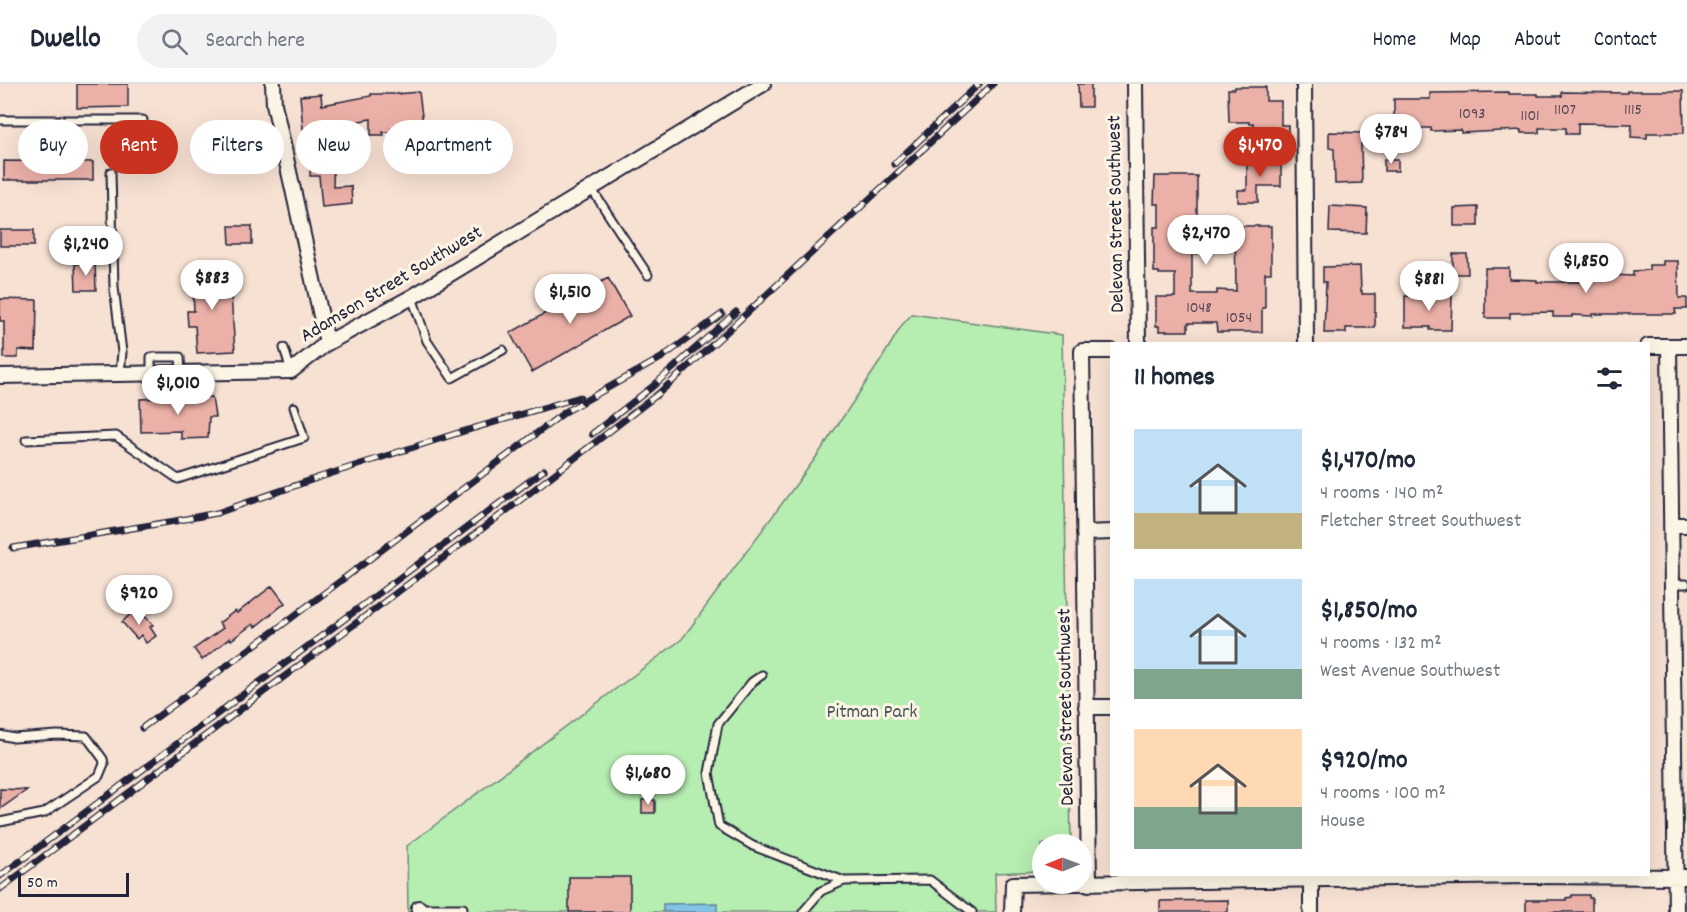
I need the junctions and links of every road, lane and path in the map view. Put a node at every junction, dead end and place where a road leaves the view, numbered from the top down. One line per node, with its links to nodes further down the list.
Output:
1 (273, 84): 13 (street)
2 (763, 84): 8 (street, Adamson Street Southwest)
3 (1135, 84): 11 (street, Delevan Street Southwest)
4 (1304, 84): 12 (street)
5 (0, 120): 6 (lane)
6 (100, 120)
7 (111, 174): 21 (lane)
8 (591, 188): 9 (lane); 10 (street, Adamson Street Southwest)
9 (648, 275)
10 (412, 297): 13 (street, Adamson Street Southwest); 18 (lane)
11 (1138, 342)
12 (1306, 342)
13 (327, 343): 20 (street, Adamson Street Southwest)
14 (1650, 345): 15 (street)
15 (1669, 346): 16 (street); 25 (street)
16 (1687, 346)
17 (284, 348): 20 (lane)
18 (503, 350)
19 (1110, 351): 28 (street, Delevan Street Southwest)
20 (291, 371): 21 (street, Adamson Street Southwest)
21 (120, 374): 22 (street, Adamson Street Southwest)
22 (0, 376)
23 (294, 407): 24 (lane)
24 (26, 440)
25 (1672, 525): 26 (street); 29 (street)
26 (1687, 525)
27 (1110, 532): 28 (street)
28 (1084, 533): 32 (street, Delevan Street Southwest)
29 (1679, 584): 31 (street)
30 (762, 675): 39 (lane)
31 (1681, 705): 38 (street)
32 (1086, 707): 33 (street); 36 (street, Delevan Street Southwest)
33 (1110, 707)
34 (0, 735): 35 (lane)
35 (0, 822)
36 (1088, 834)
37 (1311, 877): 38 (street); 41 (street); 47 (street)
38 (1681, 877): 48 (street)
39 (844, 881): 44 (lane); 45 (lane)
40 (1032, 884): 46 (street)
41 (1092, 884)
42 (463, 908): 43 (lane)
43 (419, 910)
44 (803, 912)
45 (972, 912)
46 (1012, 912)
47 (1311, 912)
48 (1676, 912)

